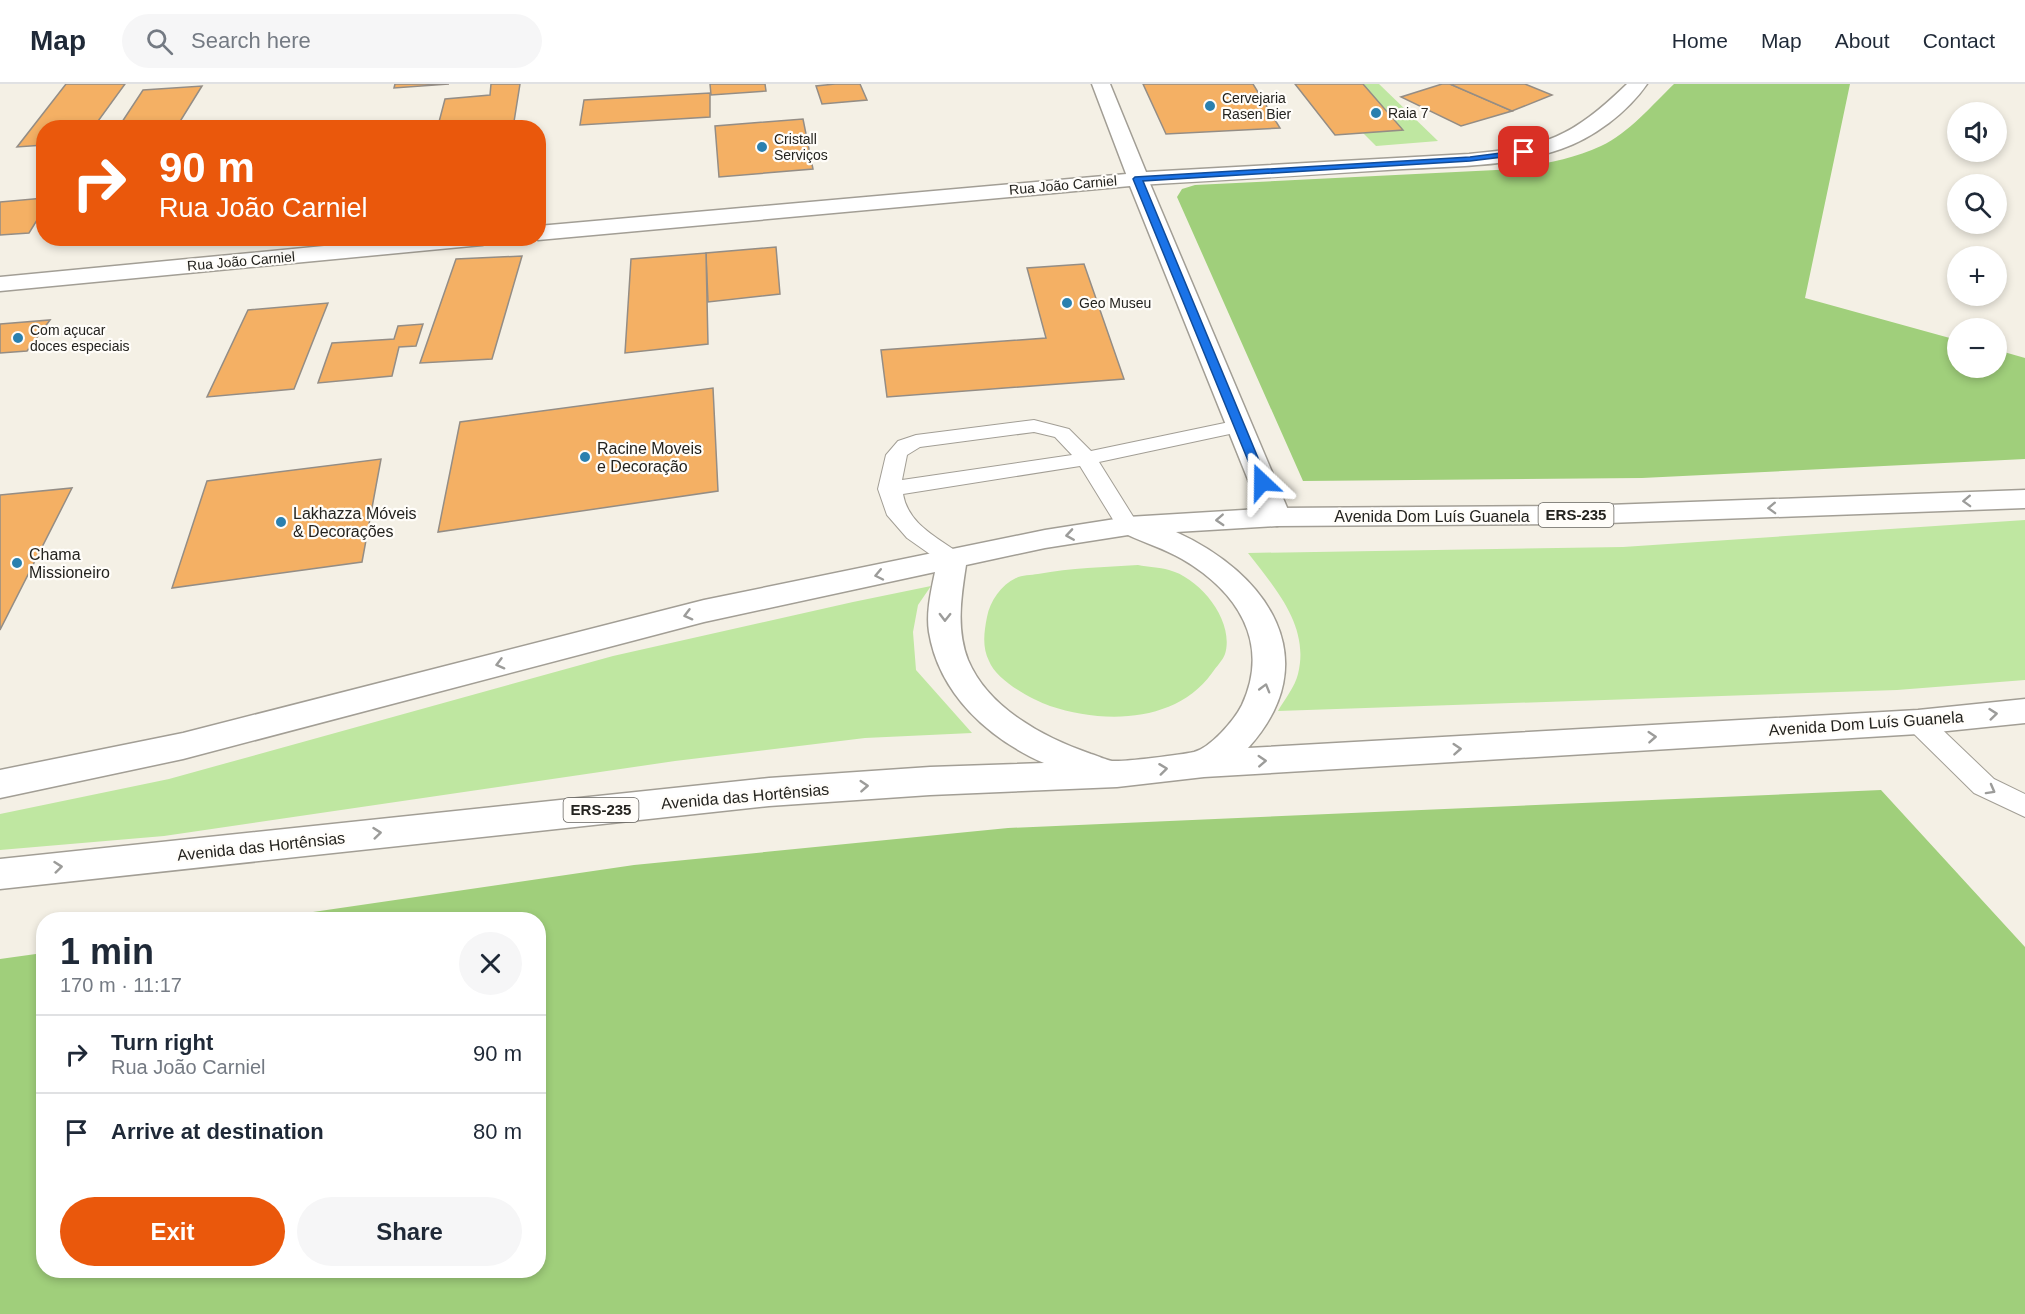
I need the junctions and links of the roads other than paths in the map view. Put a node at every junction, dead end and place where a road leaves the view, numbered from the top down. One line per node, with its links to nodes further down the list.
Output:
1 (1101, 84): 3 (main road)
2 (1638, 84): 3 (main road, Rua João Carniel)
3 (1138, 179): 4 (main road, Rua João Carniel); 7 (main road)
4 (546, 232)
5 (398, 246): 6 (main road, Rua João Carniel)
6 (0, 284)
7 (1239, 426): 8 (lane); 11 (main road)
8 (1085, 459): 9 (lane); 9 (lane); 12 (lane)
9 (889, 489): 13 (lane)
10 (2025, 499): 11 (main road, Avenida Dom Luís Guanela / ERS-235, one-way to 11)
11 (1277, 517): 12 (main road, Avenida Dom Luís Guanela / ERS-235, one-way to 12)
12 (1128, 526): 13 (main road, ERS-235, one-way to 13); 16 (main road, one-way to 12)
13 (952, 559): 17 (main road, one-way to 17); 18 (main road, ERS-235, one-way to 18)
14 (2025, 711): 15 (main road, Avenida Dom Luís Guanela / ERS-235, one-way to 14)
15 (1917, 722): 16 (main road, Avenida Dom Luís Guanela / ERS-235, one-way to 15); 19 (lane, one-way to 19)
16 (1204, 764): 17 (main road, Avenida das Hortênsias / ERS-235, one-way to 16)
17 (1117, 774): 20 (main road, Avenida das Hortênsias / ERS-235, one-way to 17)
18 (0, 784)
19 (2025, 806)
20 (0, 873)

